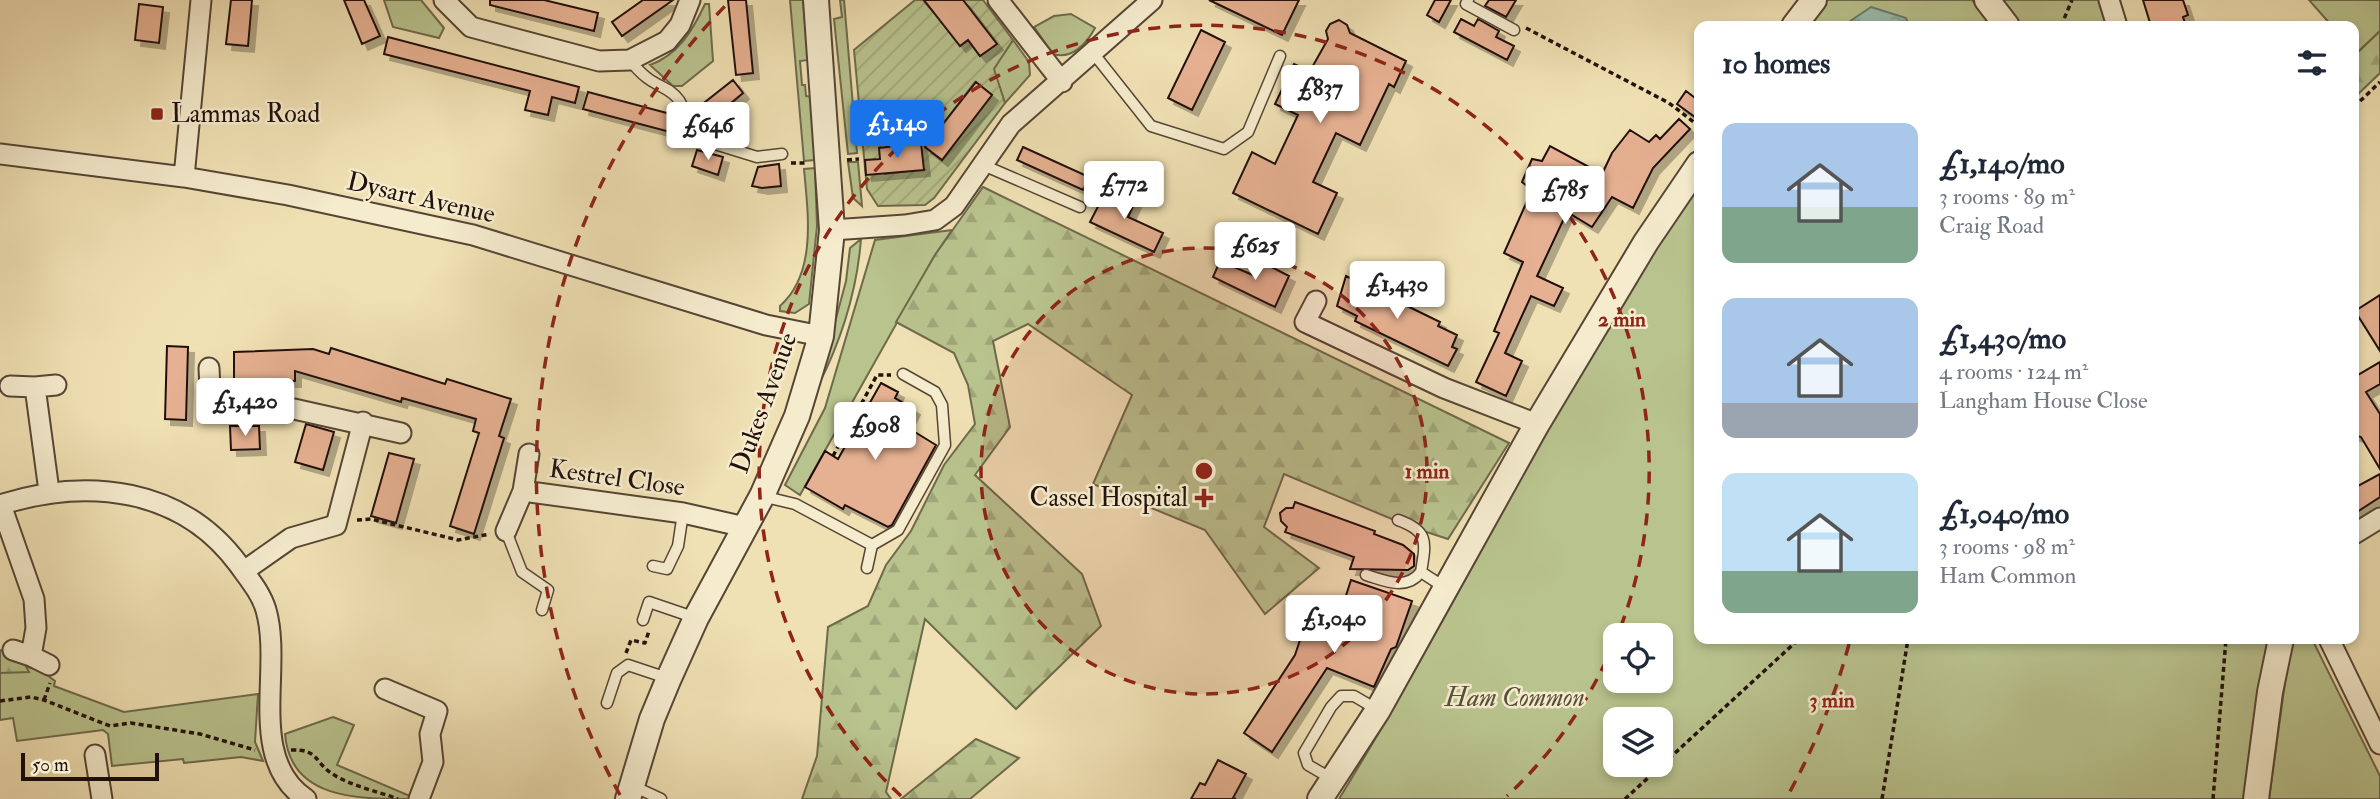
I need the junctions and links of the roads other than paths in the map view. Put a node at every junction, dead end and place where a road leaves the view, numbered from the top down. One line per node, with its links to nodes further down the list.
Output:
1 (201, 0): 23 (street)
2 (443, 0): 17 (street)
3 (690, 0): 17 (street)
4 (816, 0): 25 (street, Dukes Avenue)
5 (998, 0): 18 (street)
6 (1152, 0): 15 (street)
7 (1468, 0): 14 (lane)
8 (1814, 0): 11 (street)
9 (1987, 0): 12 (street)
10 (2109, 0): 13 (street)
11 (1798, 21)
12 (2003, 21)
13 (2116, 21)
14 (1514, 30)
15 (1094, 54): 16 (lane); 18 (street)
16 (1280, 55)
17 (630, 60): 20 (lane)
18 (1062, 82): 21 (street)
19 (0, 154): 23 (street, Dysart Avenue)
20 (782, 154)
21 (983, 165): 24 (lane); 25 (street)
22 (1694, 170): 34 (street)
23 (184, 177): 27 (street, Dysart Avenue)
24 (1080, 206)
25 (832, 230): 27 (street, Dukes Avenue)
26 (1316, 301): 34 (street)
27 (821, 336): 39 (street, Dukes Avenue)
28 (209, 368): 33 (street)
29 (903, 374): 47 (lane)
30 (56, 385): 32 (street)
31 (10, 386): 32 (street)
32 (35, 387): 37 (street)
33 (363, 422): 35 (street); 50 (street)
34 (1537, 424): 53 (street)
35 (401, 433)
36 (529, 454): 38 (street, Kestrel Close)
37 (49, 491): 40 (street); 50 (street)
38 (523, 491): 41 (street, Kestrel Close); 44 (street, Kestrel Close)
39 (762, 496): 45 (street, Dukes Avenue); 47 (lane)
40 (1, 505): 59 (street)
41 (683, 513): 45 (street, Kestrel Close); 48 (lane)
42 (2380, 518): 46 (street)
43 (1398, 520): 51 (lane)
44 (508, 526): 54 (lane)
45 (745, 527): 55 (street, Dukes Avenue)
46 (2359, 531)
47 (872, 545): 49 (lane)
48 (653, 566)
49 (867, 568)
50 (244, 572): 69 (street)
51 (1421, 572): 52 (lane); 53 (lane)
52 (1366, 575)
53 (1444, 587): 63 (street)
54 (542, 610)
55 (696, 618): 56 (lane); 60 (street, Dukes Avenue)
56 (643, 620)
57 (2280, 644): 72 (street)
58 (2331, 644): 64 (street)
59 (49, 665)
60 (669, 678): 62 (lane); 67 (street, Dukes Avenue)
61 (385, 690): 70 (street)
62 (607, 703)
63 (1378, 710): 66 (street); 66 (lane)
64 (2380, 744)
65 (95, 755): 68 (street)
66 (1326, 789)
67 (630, 792): 71 (lane)
68 (102, 799)
69 (306, 799)
70 (419, 799)
71 (661, 799)
72 (2256, 799)

